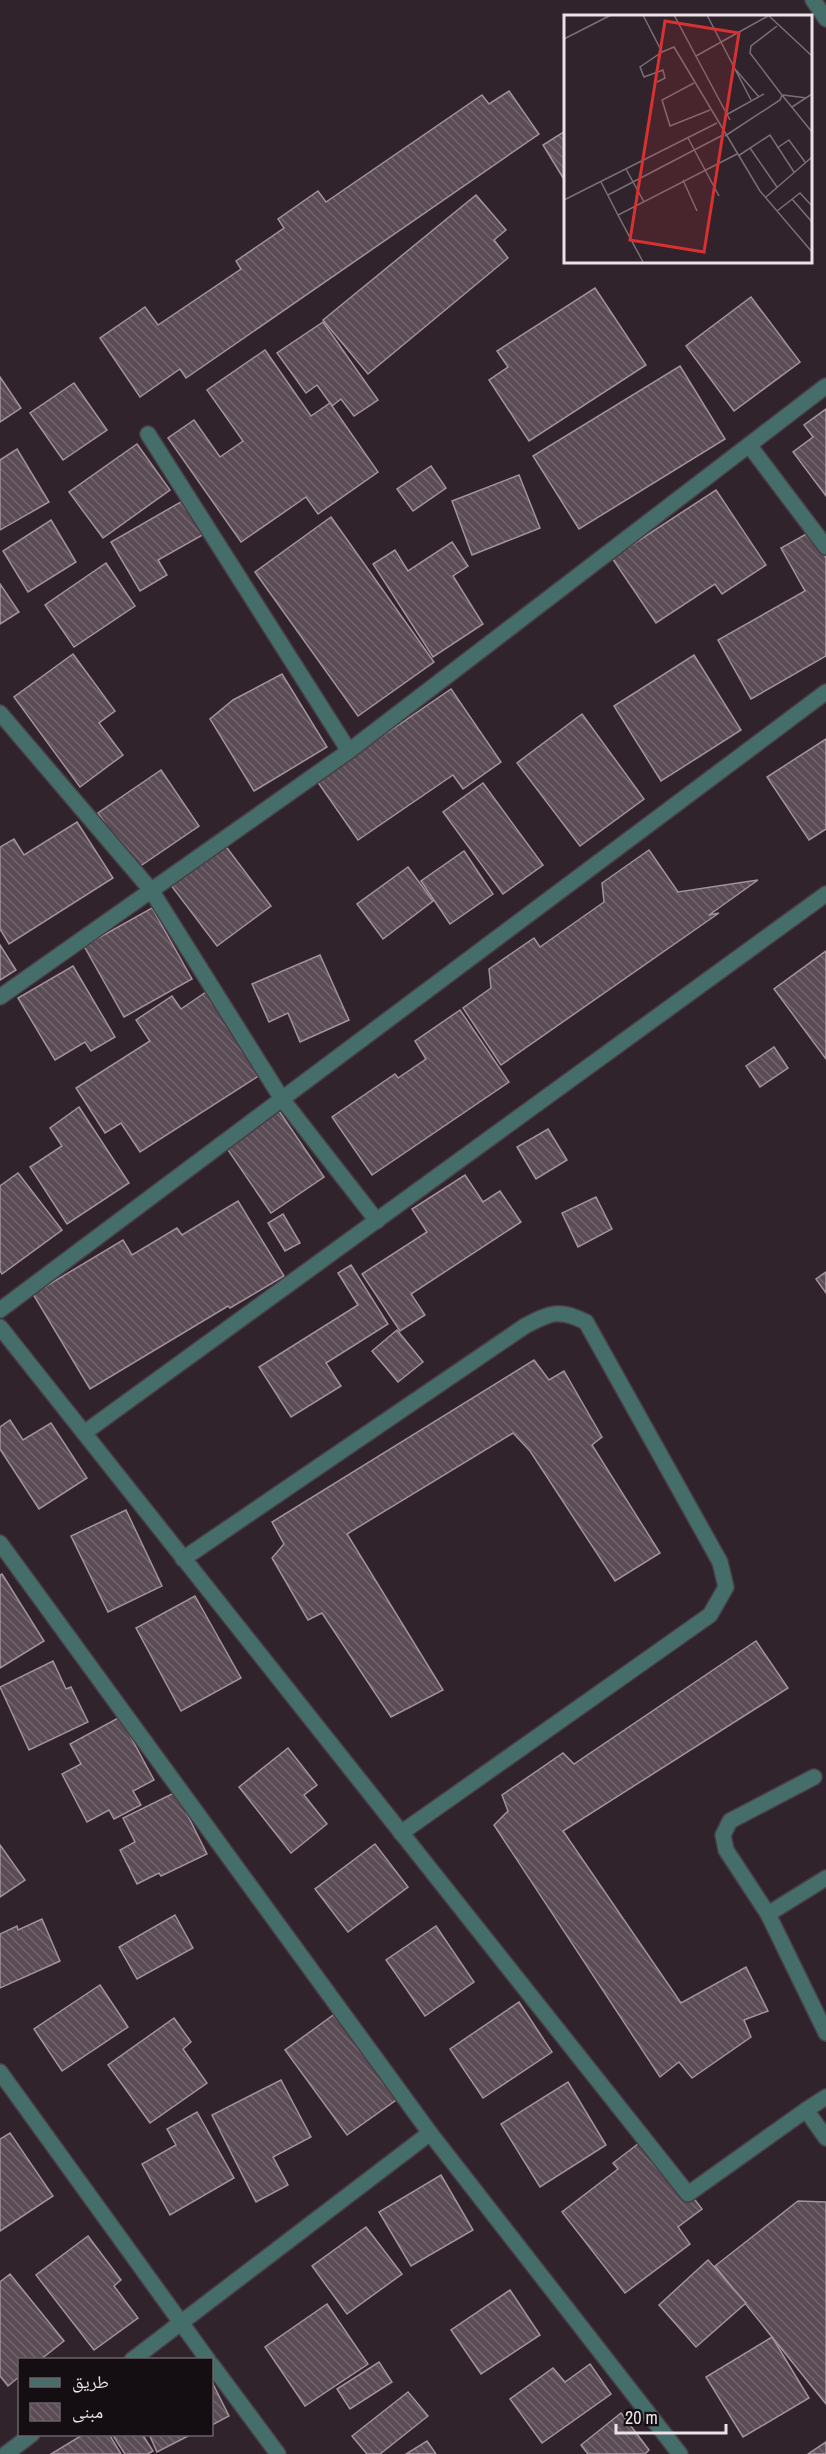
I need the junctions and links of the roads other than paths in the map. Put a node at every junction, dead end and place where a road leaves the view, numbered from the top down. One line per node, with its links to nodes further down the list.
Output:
1 (813, 0): 2 (street)
2 (826, 18)
3 (826, 386): 5 (street)
4 (148, 434): 9 (street)
5 (749, 445): 6 (street); 9 (street)
6 (826, 547)
7 (826, 692): 13 (street)
8 (0, 713): 10 (street)
9 (350, 751): 10 (street)
10 (151, 890): 12 (street); 13 (street)
11 (826, 894): 14 (street)
12 (0, 997)
13 (282, 1099): 14 (street); 15 (street)
14 (377, 1221): 17 (street)
15 (0, 1310)
16 (0, 1327): 17 (street)
17 (84, 1433): 19 (street)
18 (0, 1543): 28 (street)
19 (183, 1559): 21 (street); 21 (street)
20 (814, 1777): 23 (street)
21 (401, 1833): 27 (street)
22 (826, 1878): 23 (street)
23 (768, 1914): 24 (street)
24 (826, 2033)
25 (0, 2072): 30 (street)
26 (826, 2097): 27 (street)
27 (806, 2110): 29 (street)
28 (430, 2133): 30 (street); 37 (street)
29 (826, 2138)
30 (180, 2323): 31 (street); 32 (street)
31 (135, 2358)
32 (206, 2358)
33 (213, 2366): 36 (street)
34 (29, 2436): 35 (street)
35 (6, 2454)
36 (278, 2454)
37 (680, 2454)

